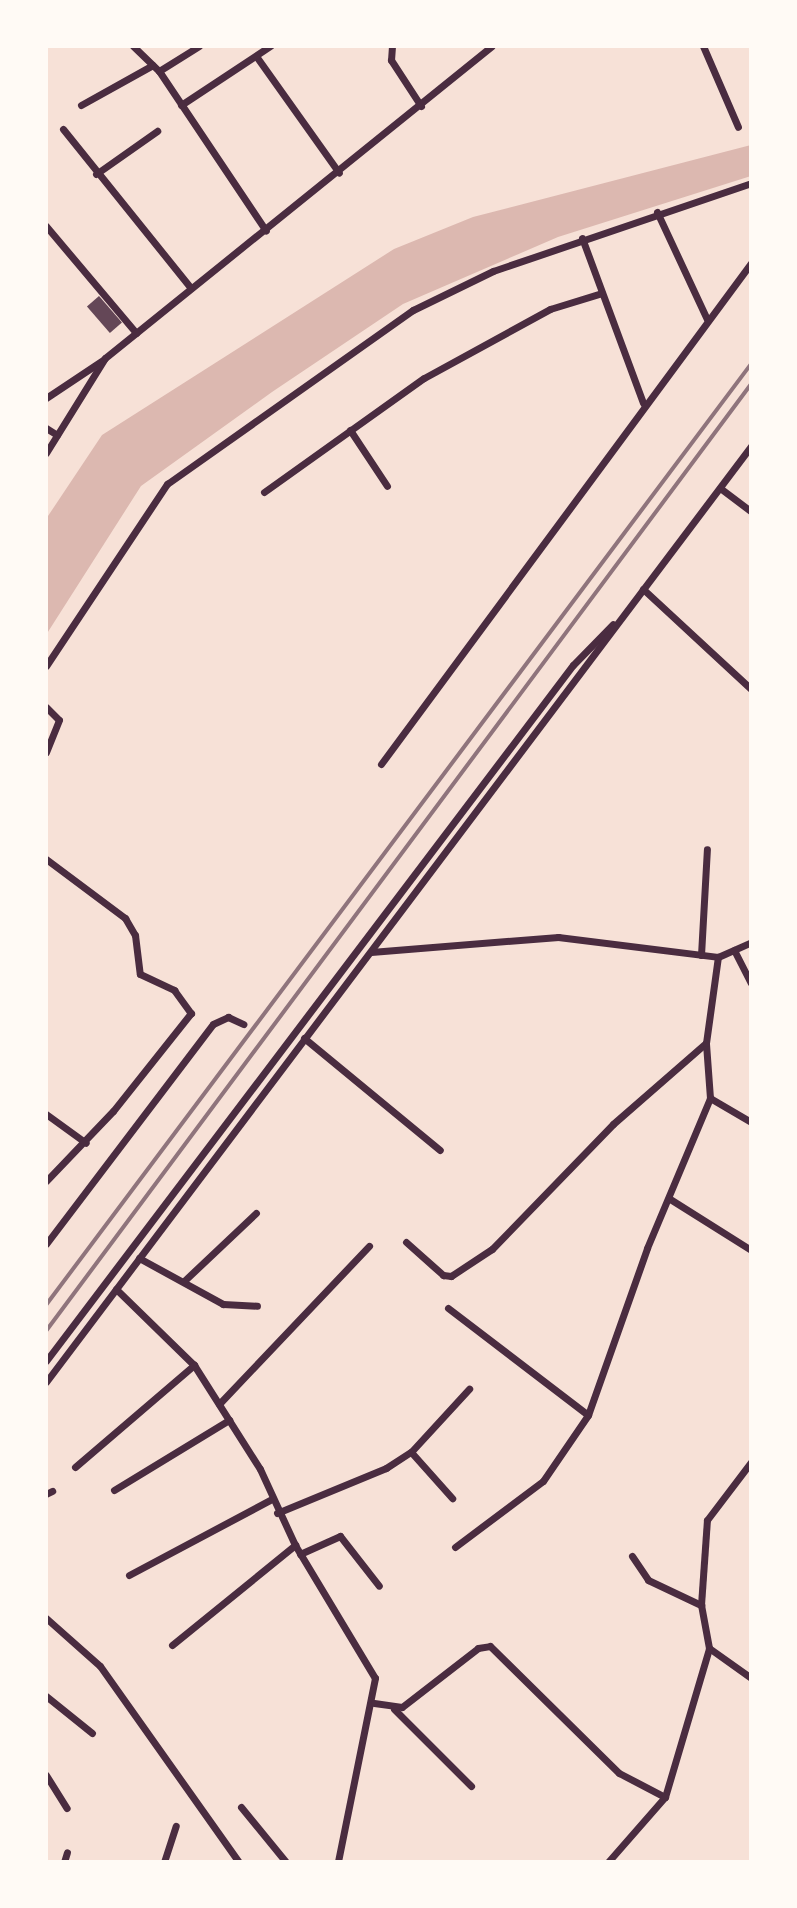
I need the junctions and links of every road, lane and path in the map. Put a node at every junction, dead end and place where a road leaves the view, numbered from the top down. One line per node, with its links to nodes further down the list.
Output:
1 (133, 46): 8 (street)
2 (199, 46): 8 (street)
3 (270, 46): 7 (street)
4 (392, 46): 11 (street)
5 (492, 46): 11 (street)
6 (703, 46): 12 (street)
7 (256, 56): 10 (street); 15 (street)
8 (156, 68): 9 (street); 10 (street)
9 (81, 105)
10 (181, 105): 20 (street)
11 (421, 106): 15 (street)
12 (738, 127)
13 (63, 129): 16 (street)
14 (157, 131): 16 (street)
15 (339, 173): 20 (street)
16 (96, 174): 23 (street)
17 (751, 183): 18 (street)
18 (657, 212): 21 (street); 25 (street)
19 (46, 226): 26 (street)
20 (266, 231): 23 (street)
21 (582, 238): 24 (street); 41 (street)
22 (751, 263): 25 (street)
23 (191, 288): 26 (street)
24 (602, 293): 29 (street); 31 (street)
25 (707, 319): 29 (street)
26 (136, 333): 27 (street)
27 (105, 358): 28 (street); 32 (street)
28 (46, 397)
29 (643, 403): 45 (street)
30 (46, 428): 32 (street)
31 (350, 430): 35 (street); 37 (street)
32 (57, 435): 34 (street)
33 (751, 446): 36 (street)
34 (46, 453)
35 (387, 486)
36 (720, 488): 38 (street); 39 (street)
37 (264, 492)
38 (751, 511)
39 (643, 589): 40 (street); 42 (street)
40 (628, 609): 50 (street); 58 (street)
41 (46, 666)
42 (751, 689)
43 (46, 707): 44 (street)
44 (46, 753)
45 (381, 764)
46 (707, 849): 51 (street)
47 (46, 859): 62 (street)
48 (751, 942): 49 (street)
49 (734, 950): 52 (street); 53 (street)
50 (370, 952): 51 (street); 55 (street)
51 (701, 955): 52 (street)
52 (718, 957): 56 (street)
53 (751, 983)
54 (243, 1024): 68 (street)
55 (304, 1038): 63 (street); 71 (street)
56 (706, 1043): 59 (street); 67 (street)
57 (274, 1045): 58 (street)
58 (281, 1050): 76 (street)
59 (710, 1098): 61 (street); 65 (street)
60 (46, 1114): 62 (street)
61 (751, 1122)
62 (86, 1143): 64 (street)
63 (440, 1150)
64 (46, 1181)
65 (670, 1199): 70 (street); 81 (street)
66 (256, 1213): 72 (street)
67 (406, 1242)
68 (46, 1244)
69 (369, 1246): 80 (street)
70 (751, 1250)
71 (139, 1258): 72 (street); 73 (street)
72 (184, 1281): 74 (street)
73 (116, 1289): 77 (street); 78 (street)
74 (257, 1306)
75 (448, 1308): 81 (street)
76 (46, 1361)
77 (194, 1365): 80 (street); 85 (street)
78 (46, 1382)
79 (469, 1389): 83 (street)
80 (219, 1404): 82 (street)
81 (588, 1415): 91 (street)
82 (229, 1420): 86 (street); 88 (street)
83 (411, 1452): 87 (street); 89 (street)
84 (751, 1462): 96 (street)
85 (75, 1467)
86 (114, 1490)
87 (452, 1498)
88 (272, 1499): 89 (street); 94 (street)
89 (277, 1513): 90 (street)
90 (295, 1545): 92 (street); 98 (street)
91 (455, 1547)
92 (300, 1554): 95 (street); 102 (street)
93 (632, 1556): 96 (street)
94 (129, 1575)
95 (379, 1586)
96 (701, 1605): 99 (street)
97 (46, 1618): 114 (street)
98 (172, 1645)
99 (709, 1648): 100 (street); 107 (street)
100 (751, 1678)
101 (46, 1696): 104 (street)
102 (374, 1703): 103 (street); 116 (street)
103 (394, 1709): 106 (street); 107 (street)
104 (92, 1733)
105 (46, 1775): 109 (street)
106 (471, 1786)
107 (665, 1797): 117 (street)
108 (241, 1807): 115 (street)
109 (67, 1808)
110 (176, 1826): 113 (street)
111 (67, 1852): 112 (street)
112 (64, 1862)
113 (164, 1862)
114 (239, 1862)
115 (286, 1862)
116 (338, 1862)
117 (608, 1862)

